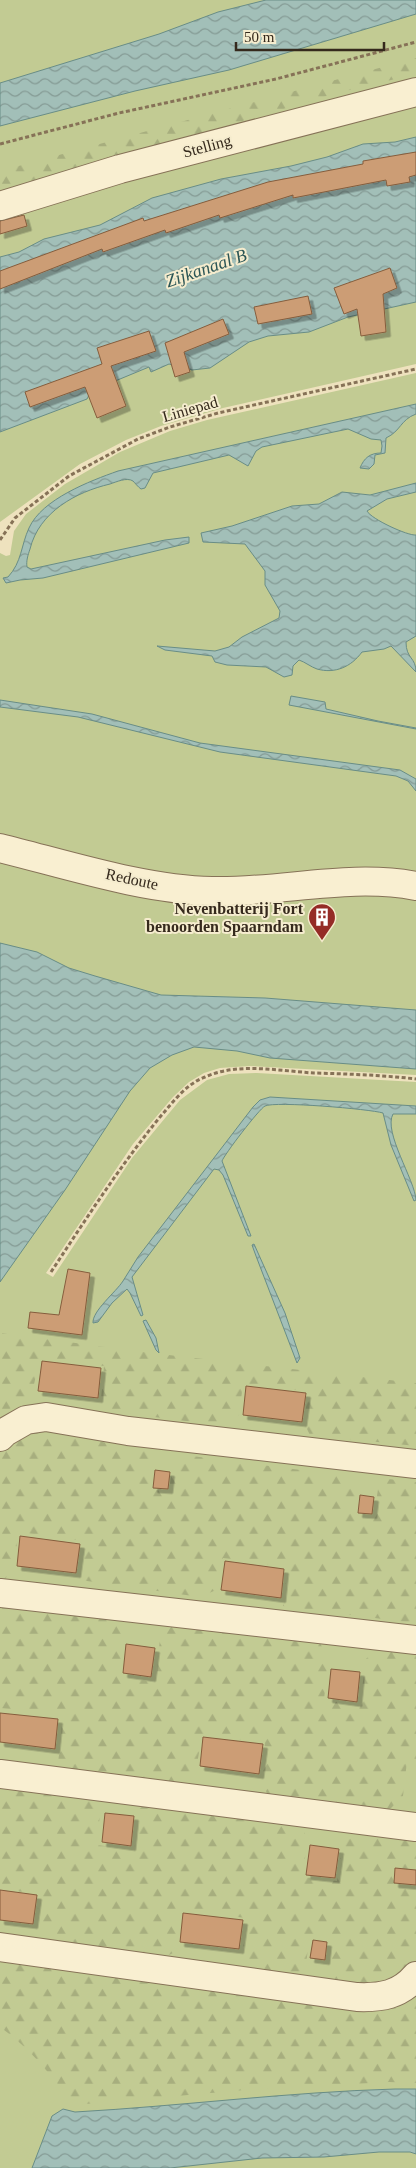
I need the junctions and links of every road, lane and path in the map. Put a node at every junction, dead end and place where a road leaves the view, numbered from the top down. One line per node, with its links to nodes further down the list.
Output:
1 (416, 42): 3 (path)
2 (416, 92): 4 (street, Stelling)
3 (0, 144)
4 (0, 206)
5 (416, 369): 6 (path, Liniepad)
6 (1, 539)
7 (0, 848): 8 (street, Redoute)
8 (416, 886)
9 (416, 1078): 10 (path)
10 (51, 1272)
11 (0, 1437): 12 (street)
12 (416, 1464)
13 (0, 1593): 14 (street)
14 (416, 1640)
15 (0, 1774): 16 (street)
16 (416, 1827)
17 (0, 1947): 18 (street)
18 (416, 1976)

